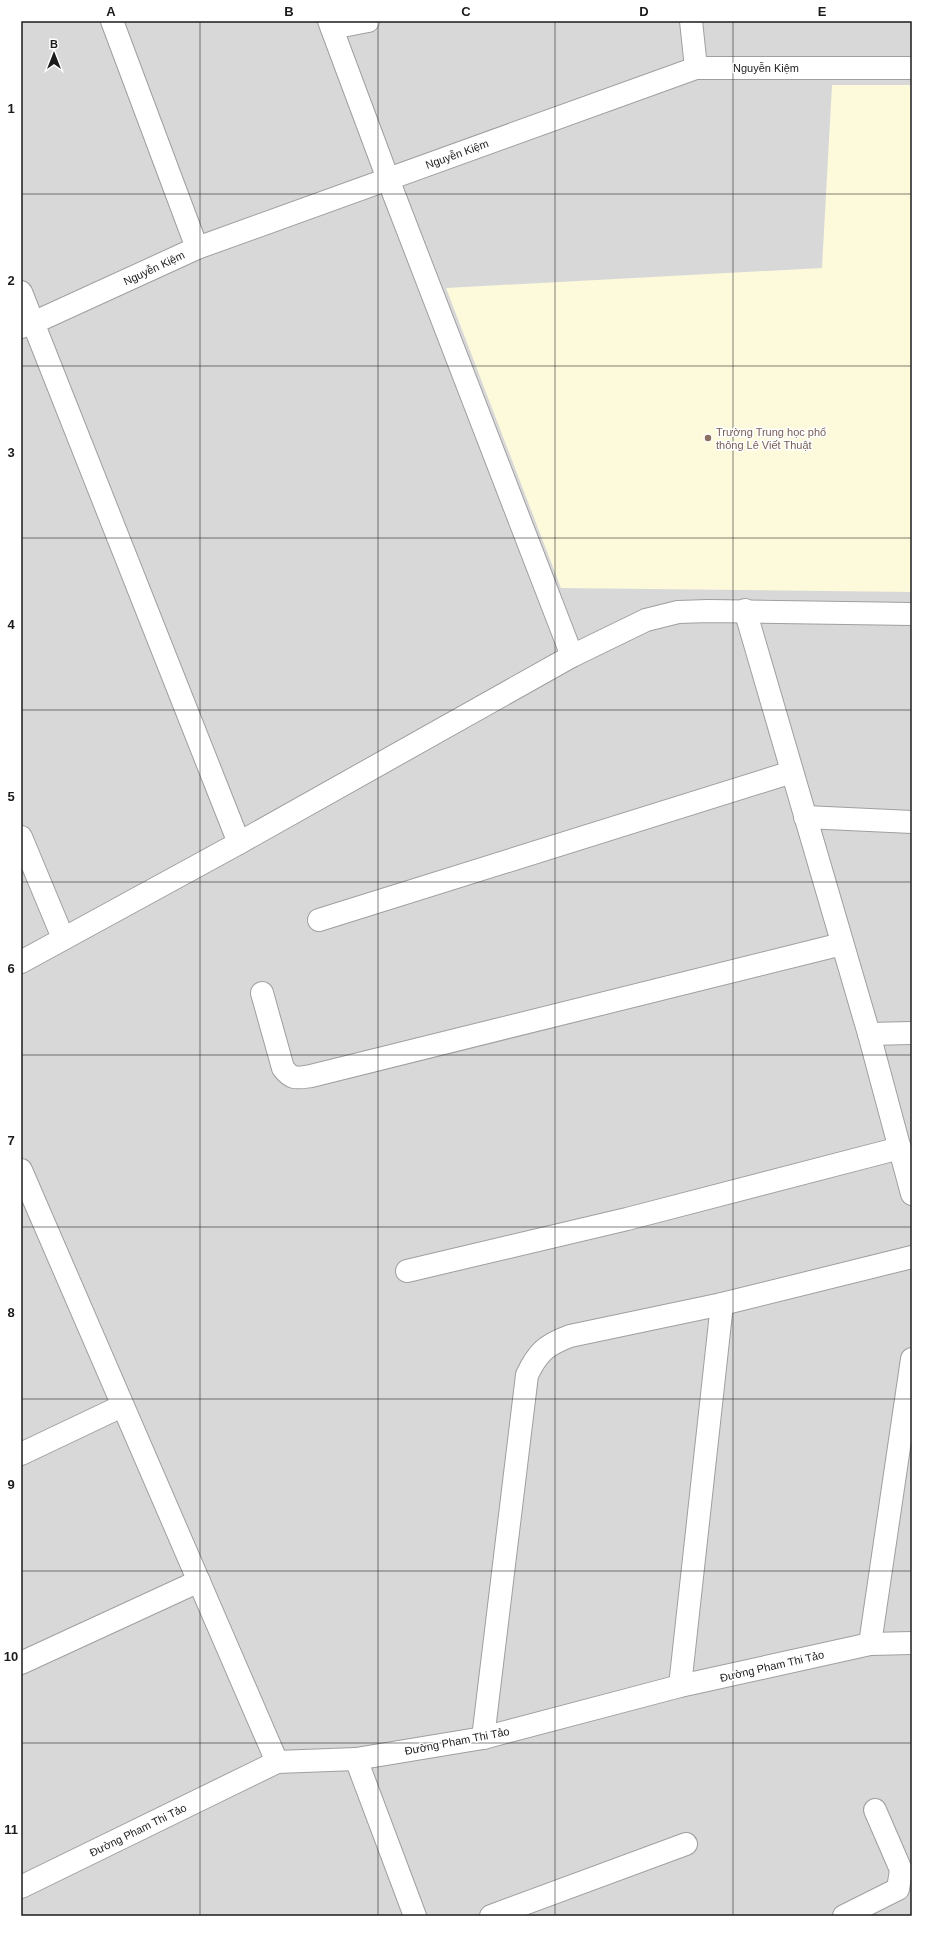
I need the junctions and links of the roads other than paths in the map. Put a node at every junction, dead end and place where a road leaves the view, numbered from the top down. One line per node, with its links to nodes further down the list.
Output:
1 (112, 21): 8 (street)
2 (368, 21): 4 (street)
3 (691, 21): 5 (street)
4 (330, 25): 7 (street)
5 (696, 68): 6 (street, Nguyễn Kiệm); 7 (street, Nguyễn Kiệm)
6 (912, 68)
7 (388, 179): 8 (street, Nguyễn Kiệm); 13 (street)
8 (197, 248): 10 (street, Nguyễn Kiệm)
9 (21, 292): 10 (street)
10 (27, 325): 18 (street)
11 (745, 610): 12 (street); 13 (street); 14 (street)
12 (912, 614)
13 (572, 656): 18 (street)
14 (792, 772): 15 (street); 19 (street)
15 (805, 818): 16 (street); 21 (street)
16 (912, 822)
17 (21, 837): 20 (street)
18 (239, 843): 20 (street)
19 (319, 920)
20 (63, 938): 22 (street)
21 (842, 944): 23 (street); 25 (street)
22 (21, 962)
23 (262, 993)
24 (912, 1033): 25 (street)
25 (869, 1034): 26 (street)
26 (900, 1148): 28 (street); 31 (street)
27 (21, 1170): 29 (street)
28 (912, 1194)
29 (27, 1199): 34 (street)
30 (912, 1257): 32 (street)
31 (407, 1271)
32 (722, 1304): 40 (street); 41 (street)
33 (912, 1359): 38 (street)
34 (122, 1406): 35 (street); 36 (street)
35 (21, 1454)
36 (199, 1581): 39 (street); 43 (street)
37 (912, 1643): 38 (street, Đường Pham Thi Tảo)
38 (870, 1644): 40 (street, Đường Pham Thi Tảo)
39 (21, 1663)
40 (680, 1686): 41 (street, Đường Pham Thi Tảo)
41 (483, 1738): 42 (street, Đường Pham Thi Tảo)
42 (356, 1759): 43 (street, Đường Pham Thi Tảo); 47 (street)
43 (277, 1762): 46 (street, Đường Pham Thi Tảo)
44 (875, 1810): 49 (street)
45 (686, 1844): 48 (street)
46 (21, 1887)
47 (415, 1916)
48 (491, 1916)
49 (844, 1916)

